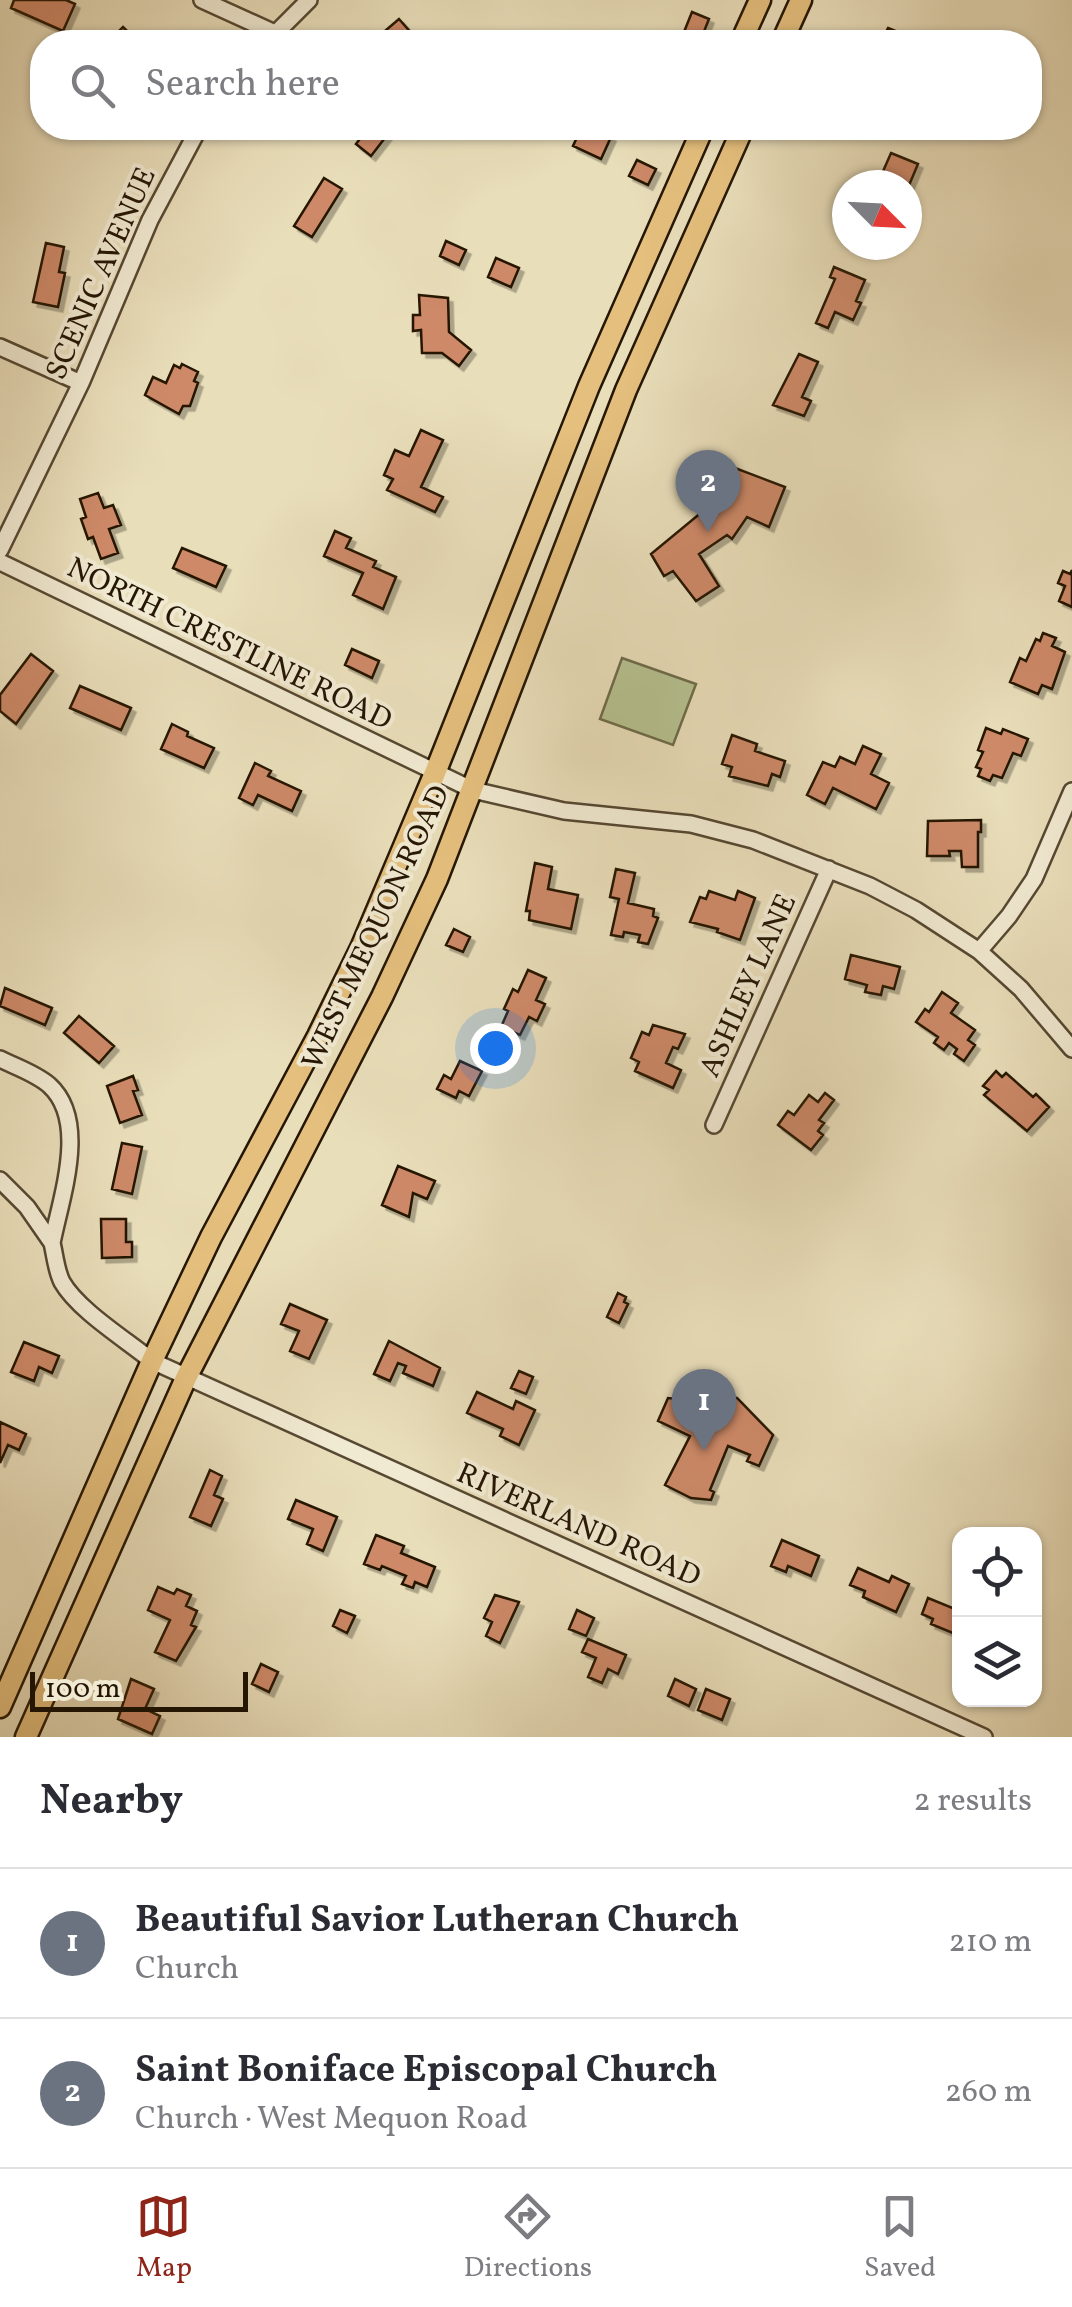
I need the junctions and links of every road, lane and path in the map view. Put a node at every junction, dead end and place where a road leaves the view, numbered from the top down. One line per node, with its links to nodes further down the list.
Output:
1 (202, 0): 5 (street)
2 (308, 0): 6 (street)
3 (760, 0): 7 (main road)
4 (800, 0): 8 (main road)
5 (256, 30)
6 (279, 30)
7 (746, 30)
8 (787, 30)
9 (192, 140): 13 (street, SCENIC AVENUE)
10 (698, 140): 16 (main road, WEST MEQUON ROAD)
11 (739, 140): 17 (main road, WEST MEQUON ROAD)
12 (0, 347): 13 (street)
13 (81, 383): 14 (street, SCENIC AVENUE)
14 (0, 550)
15 (0, 562): 16 (street, NORTH CRESTLINE ROAD)
16 (436, 773): 17 (street, NORTH CRESTLINE ROAD); 26 (main road, WEST MEQUON ROAD)
17 (473, 790): 19 (street, NORTH CRESTLINE ROAD); 27 (main road, WEST MEQUON ROAD)
18 (1072, 791): 20 (street)
19 (830, 868): 20 (street, NORTH CRESTLINE ROAD); 23 (street, ASHLEY LANE)
20 (978, 951): 21 (street, NORTH CRESTLINE ROAD)
21 (1072, 1049)
22 (0, 1060): 25 (street)
23 (714, 1125)
24 (0, 1180): 25 (street)
25 (52, 1243): 26 (street, RIVERLAND ROAD)
26 (152, 1361): 27 (street, RIVERLAND ROAD); 28 (main road, WEST MEQUON ROAD)
27 (186, 1378): 29 (main road, WEST MEQUON ROAD); 30 (street, RIVERLAND ROAD)
28 (0, 1708)
29 (26, 1737)
30 (984, 1737)

